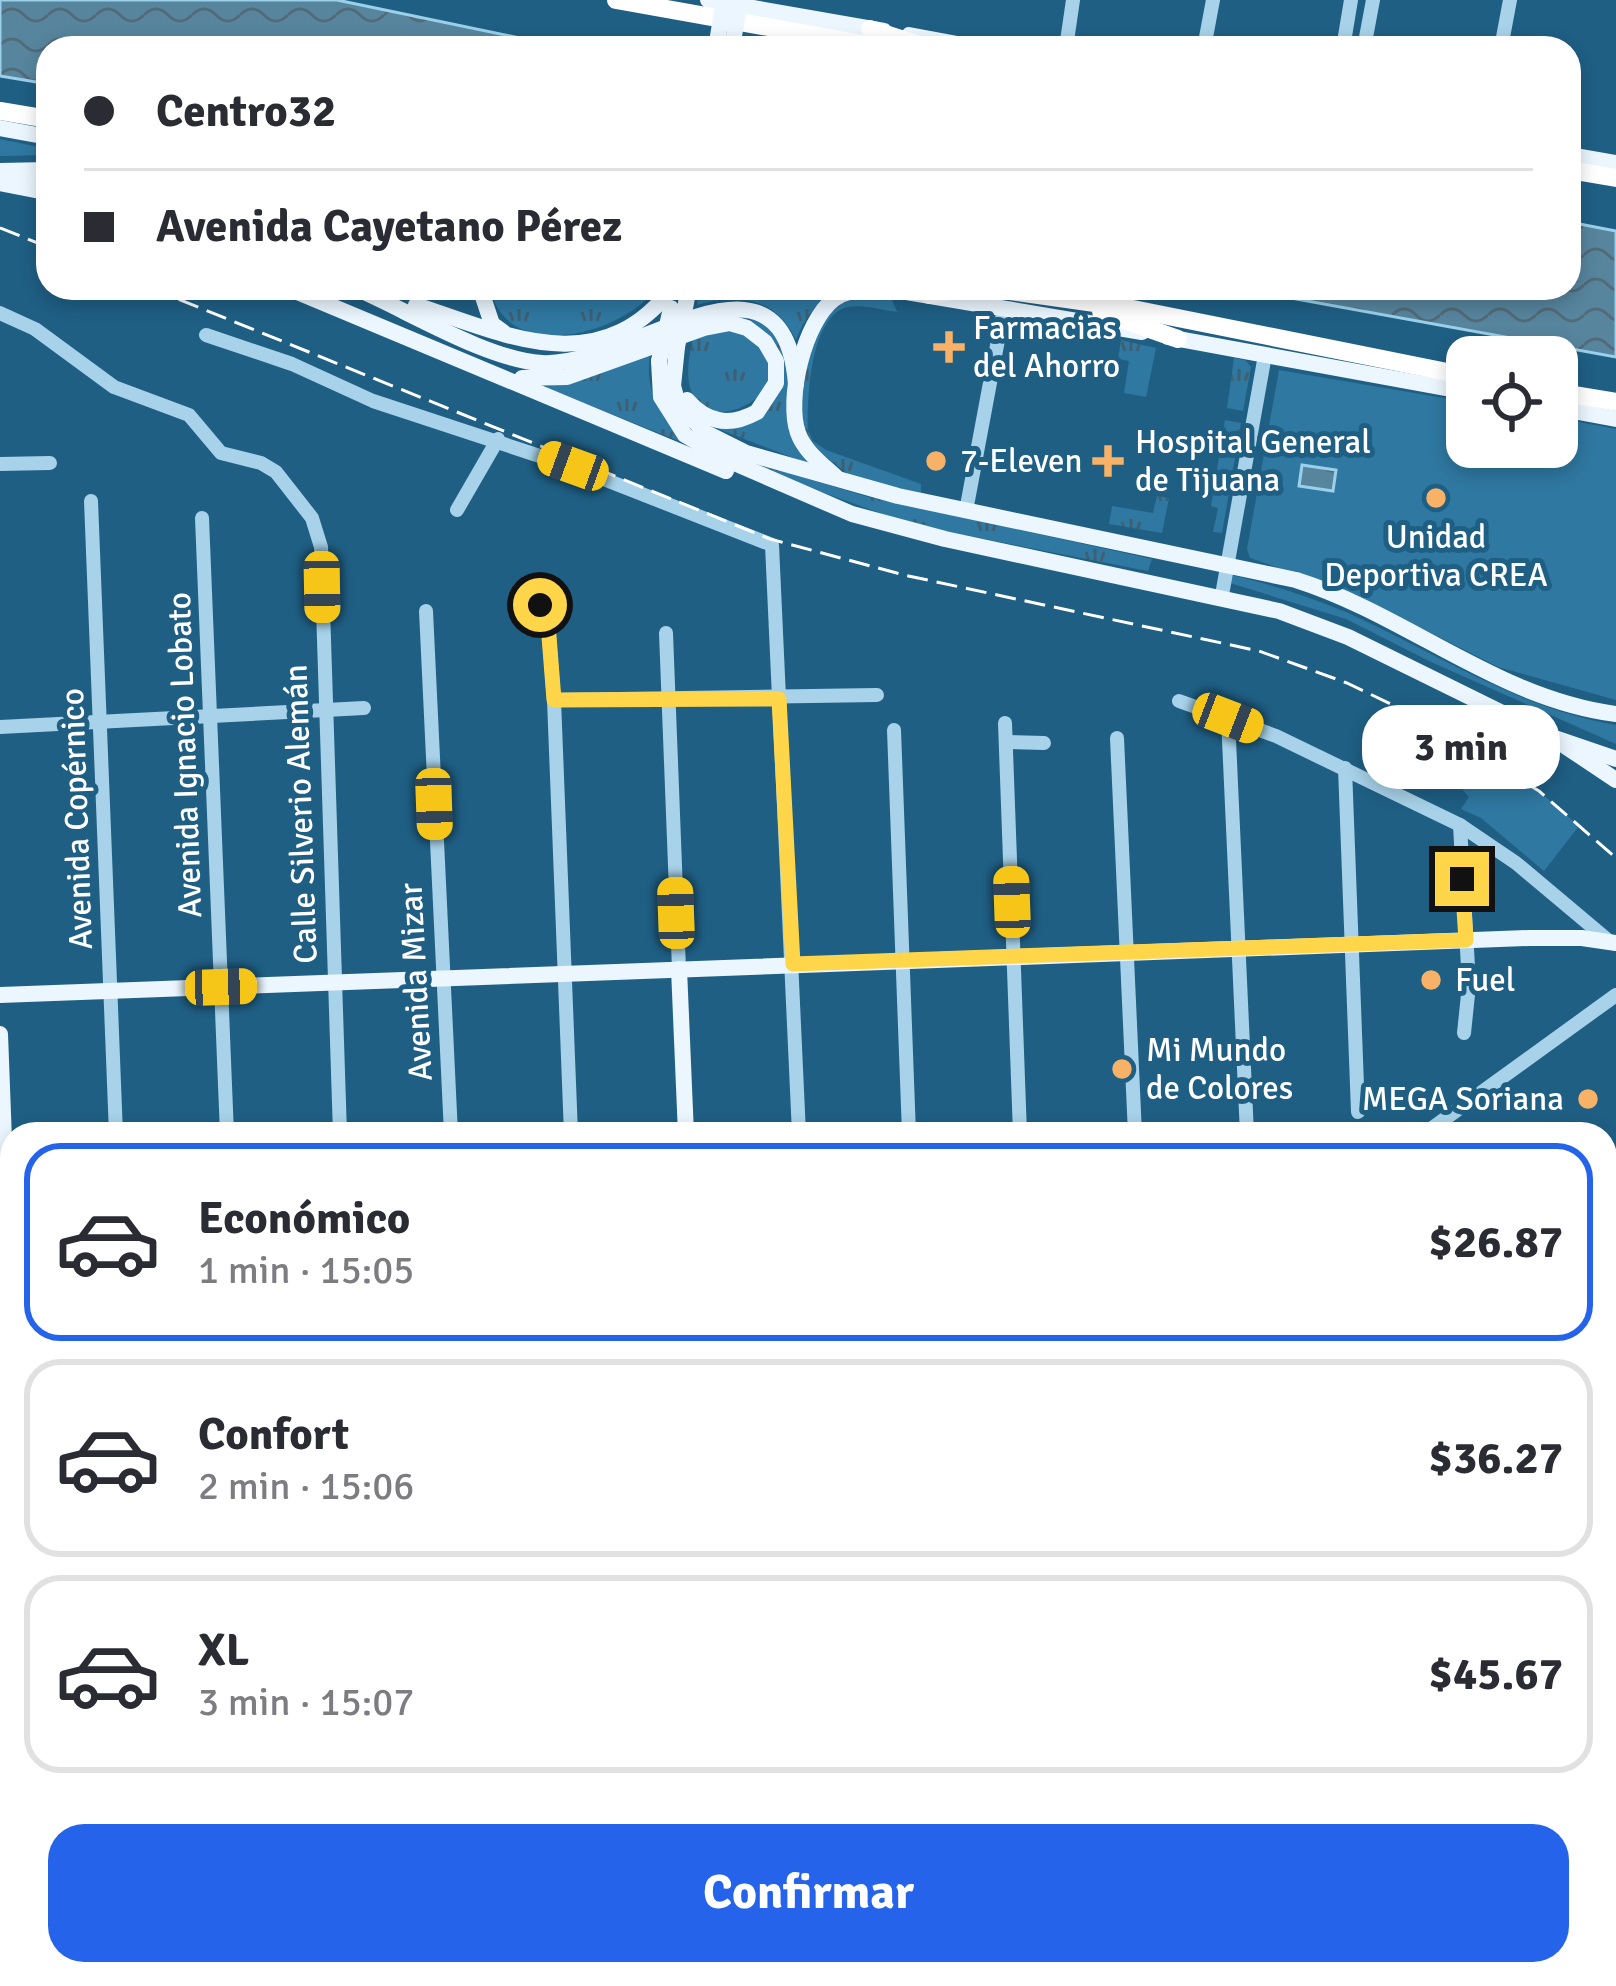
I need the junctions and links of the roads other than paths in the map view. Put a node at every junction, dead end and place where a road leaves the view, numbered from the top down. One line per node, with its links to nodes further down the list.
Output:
1 (616, 0): 15 (highway)
2 (708, 0): 11 (main road)
3 (724, 0): 13 (main road, bridge)
4 (740, 0): 14 (main road, bridge)
5 (780, 0): 11 (main road)
6 (1073, 0): 18 (street)
7 (1213, 0): 19 (street)
8 (1351, 0): 20 (street)
9 (1372, 0): 21 (street)
10 (1510, 0): 22 (street)
11 (796, 16): 12 (main road)
12 (870, 28): 16 (highway); 17 (main road)
13 (718, 36)
14 (734, 36)
15 (818, 36)
16 (894, 36)
17 (914, 36)
18 (1068, 36)
19 (1206, 36)
20 (1345, 36)
21 (1366, 36)
22 (1504, 36)
23 (0, 111): 24 (highway)
24 (36, 117)
25 (0, 128): 26 (main road)
26 (36, 135)
27 (1581, 157): 28 (main road)
28 (1616, 163)
29 (0, 169): 30 (main road, bridge); 34 (main road)
30 (36, 170)
31 (1581, 172): 32 (highway)
32 (1616, 178)
33 (0, 183): 35 (main road)
34 (36, 185)
35 (36, 188)
36 (317, 300): 55 (main road)
37 (383, 300): 56 (main road)
38 (394, 300): 49 (main road)
39 (484, 300): 49 (main road)
40 (670, 300): 49 (main road)
41 (678, 300): 52 (main road, bridge)
42 (836, 300): 56 (main road)
43 (955, 300): 46 (main road)
44 (1069, 300): 50 (highway)
45 (1073, 300): 54 (highway)
46 (1004, 308): 50 (main road); 68 (street)
47 (0, 313): 82 (street, Calle Silverio Alemán)
48 (206, 335): 62 (street)
49 (509, 336)
50 (1178, 339): 51 (main road)
51 (1265, 356): 53 (main road); 71 (street)
52 (670, 357): 55 (main road); 65 (main road); 69 (main road)
53 (1362, 373): 54 (highway); 57 (main road)
54 (1446, 373)
55 (503, 376): 69 (main road)
56 (796, 384): 65 (main road)
57 (1446, 388)
58 (1578, 396): 59 (highway)
59 (1616, 402)
60 (1578, 412): 61 (main road)
61 (1616, 419)
62 (498, 440): 67 (street); 78 (street)
63 (50, 463): 64 (street)
64 (0, 464)
65 (842, 481): 68 (main road)
66 (91, 501): 86 (street, Avenida Copérnico)
67 (457, 509)
68 (966, 511): 71 (main road)
69 (852, 514): 72 (main road)
70 (202, 518): 84 (street, Avenida Ignacio Lobato)
71 (1227, 563): 72 (street); 83 (main road)
72 (1222, 595): 90 (main road)
73 (540, 605): 79 (street)
74 (426, 611): 108 (street, Avenida Mizar)
75 (666, 633): 77 (street)
76 (877, 695): 78 (street)
77 (667, 697): 78 (street); 79 (street); 106 (street)
78 (779, 699): 105 (street)
79 (554, 700): 107 (street)
80 (1179, 701): 85 (street)
81 (364, 708): 82 (street)
82 (324, 710): 84 (street); 109 (street, Calle Silverio Alemán)
83 (1616, 713)
84 (212, 718): 86 (street); 110 (street, Avenida Ignacio Lobato)
85 (1228, 718): 95 (street); 101 (street)
86 (100, 723): 88 (street); 111 (street, Avenida Copérnico)
87 (1005, 723): 92 (street)
88 (0, 727)
89 (893, 730): 104 (street)
90 (1549, 736): 94 (main road); 96 (main road)
91 (1117, 738): 102 (street)
92 (1006, 742): 93 (street); 103 (street)
93 (1044, 742)
94 (1616, 759)
95 (1345, 768): 97 (street); 100 (street)
96 (1616, 780)
97 (1460, 825): 98 (street); 99 (street)
98 (1466, 940): 99 (main road); 100 (main road); 114 (street)
99 (1613, 942)
100 (1352, 944): 101 (main road); 116 (street)
101 (1239, 949): 102 (main road); 128 (street)
102 (1126, 952): 103 (main road); 127 (street)
103 (1014, 957): 104 (main road); 126 (street)
104 (901, 961): 105 (main road); 125 (street)
105 (793, 964): 106 (main road); 124 (street)
106 (679, 969): 107 (main road); 123 (main road)
107 (564, 974): 108 (main road); 122 (street)
108 (445, 980): 109 (main road); 121 (street, Avenida Mizar)
109 (334, 982): 110 (main road); 120 (street, Calle Silverio Alemán)
110 (221, 987): 111 (main road); 119 (street, Avenida Ignacio Lobato)
111 (110, 992): 112 (main road); 118 (street, Avenida Copérnico)
112 (0, 995)
113 (1616, 995): 129 (street)
114 (1464, 1033)
115 (0, 1034): 117 (main road)
116 (1358, 1112)
117 (3, 1122)
118 (115, 1122)
119 (226, 1122)
120 (340, 1122)
121 (451, 1122)
122 (570, 1122)
123 (685, 1122)
124 (799, 1122)
125 (908, 1122)
126 (1020, 1122)
127 (1134, 1122)
128 (1246, 1122)
129 (1441, 1122)

